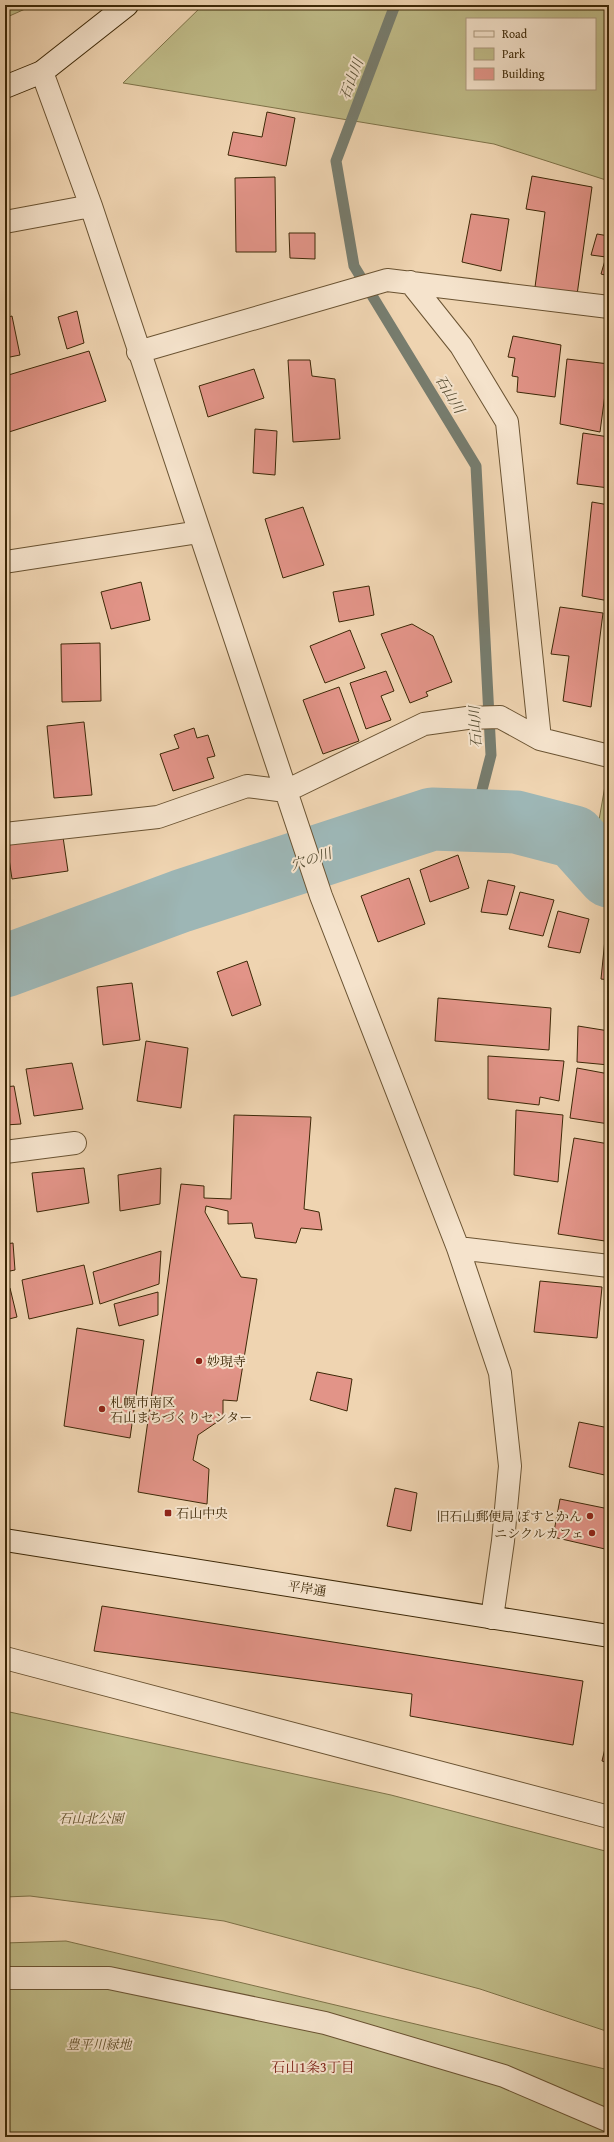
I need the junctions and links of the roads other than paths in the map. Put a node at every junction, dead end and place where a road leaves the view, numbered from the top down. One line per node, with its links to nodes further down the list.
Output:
1 (127, 5): 2 (street)
2 (42, 72): 3 (street); 4 (street)
3 (5, 86)
4 (90, 206): 5 (street); 8 (street)
5 (5, 222)
6 (410, 282): 7 (street); 8 (street); 11 (street)
7 (609, 307)
8 (138, 352): 9 (street)
9 (199, 532): 10 (street); 13 (street)
10 (5, 562)
11 (540, 739): 12 (street); 13 (street)
12 (609, 756)
13 (286, 791): 14 (street); 17 (street)
14 (5, 834)
15 (75, 1143): 16 (street)
16 (5, 1152)
17 (458, 1248): 18 (street); 20 (street)
18 (609, 1266)
19 (5, 1540): 20 (street, 平岸通)
20 (492, 1618): 21 (street, 平岸通)
21 (609, 1636)
22 (5, 1658): 23 (street)
23 (609, 1817)
24 (5, 1978): 25 (street)
25 (609, 2121)

